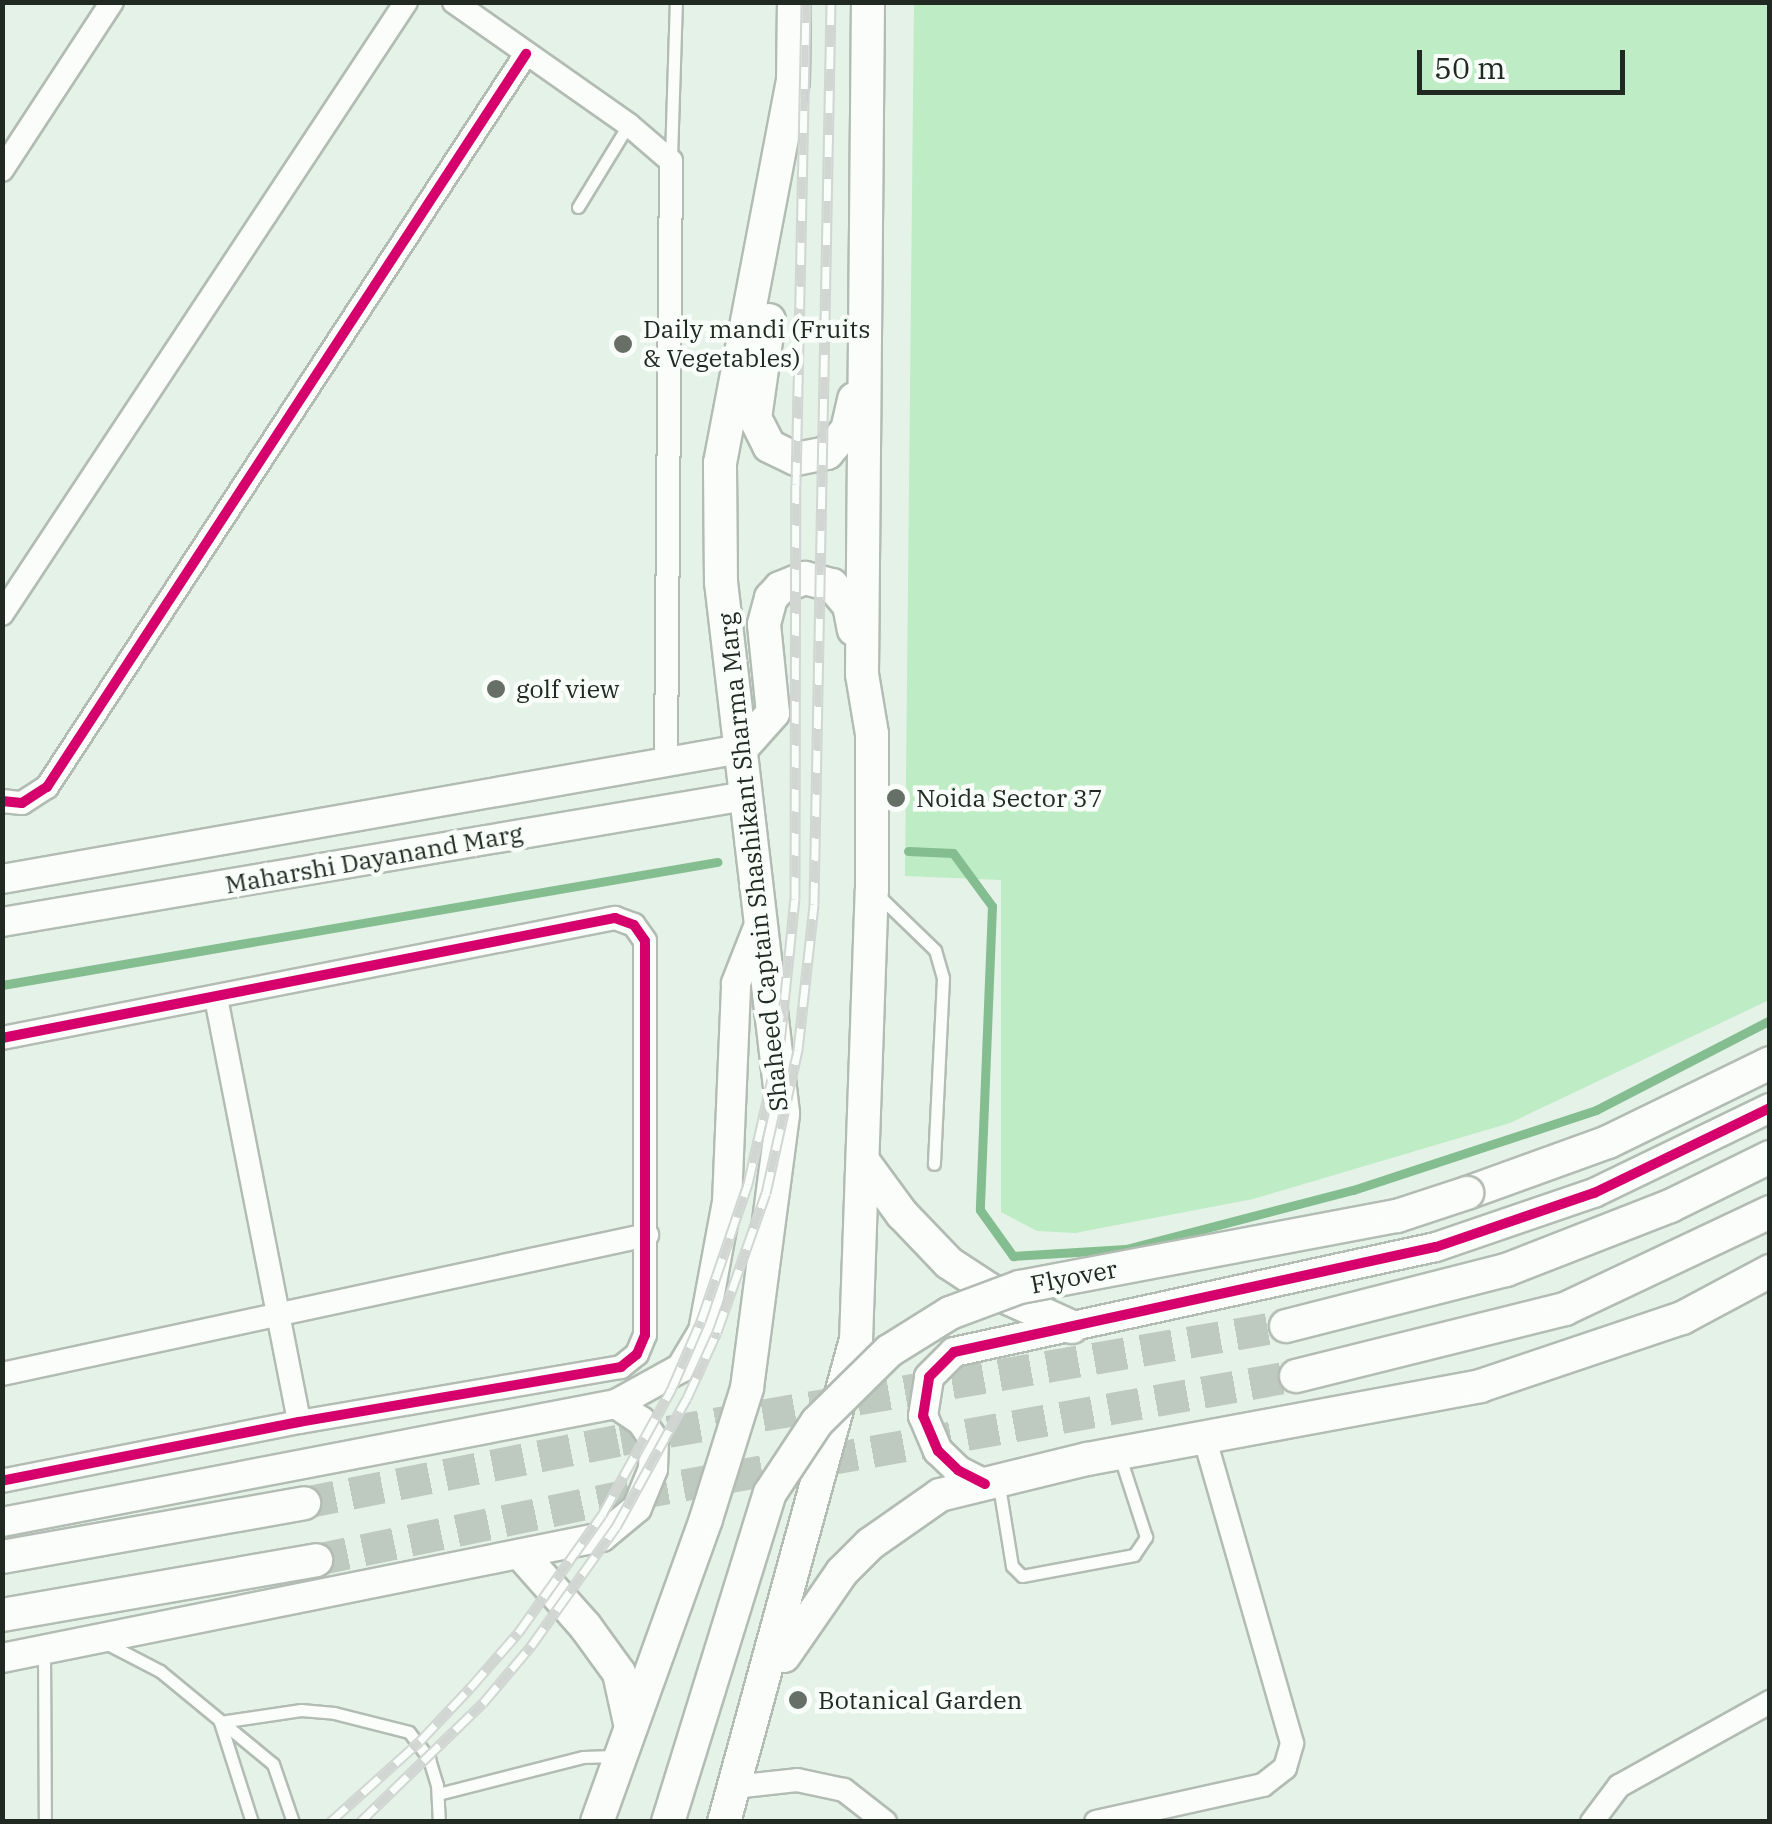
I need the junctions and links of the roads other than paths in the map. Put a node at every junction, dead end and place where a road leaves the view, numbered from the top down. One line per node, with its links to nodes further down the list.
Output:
1 (112, 2): 11 (street)
2 (406, 2): 14 (street)
3 (454, 2): 7 (street)
4 (676, 2): 10 (lane)
5 (794, 2): 8 (main road, Shaheed Captain Shashikant Sharma Marg)
6 (868, 2): 13 (main road)
7 (526, 54): 9 (street); 19 (street)
8 (793, 82): 13 (main road); 16 (main road, Shaheed Captain Shashikant Sharma Marg)
9 (628, 125): 10 (street); 12 (lane)
10 (671, 162): 17 (street)
11 (2, 170)
12 (578, 207)
13 (866, 340): 15 (main road)
14 (2, 614)
15 (862, 674): 16 (main road); 21 (main road)
16 (741, 749): 17 (street, Maharshi Dayanand Marg); 18 (main road, Shaheed Captain Shashikant Sharma Marg)
17 (666, 763): 20 (street, Maharshi Dayanand Marg)
18 (745, 796): 22 (street, Maharshi Dayanand Marg); 23 (main road, Shaheed Captain Shashikant Sharma Marg)
19 (2, 801)
20 (2, 879)
21 (872, 890): 29 (main road); 30 (lane)
22 (2, 922)
23 (760, 922): 39 (street); 57 (main road, Shaheed Captain Shashikant Sharma Marg)
24 (216, 998): 25 (street); 32 (street); 34 (street)
25 (2, 1038)
26 (1770, 1063): 66 (main road, Flyover, bridge)
27 (1770, 1108): 36 (street)
28 (1770, 1157): 35 (main road)
29 (863, 1161): 36 (main road); 54 (main road)
30 (934, 1164)
31 (1770, 1212): 38 (main road)
32 (646, 1234): 34 (street); 40 (street)
33 (1770, 1271): 41 (main road)
34 (278, 1316): 37 (street); 40 (street)
35 (1286, 1326)
36 (1072, 1327): 44 (street)
37 (2, 1374)
38 (1296, 1376)
39 (616, 1404): 46 (street); 47 (street)
40 (299, 1422): 43 (street)
41 (1204, 1438): 42 (main road); 69 (street)
42 (1119, 1454): 44 (main road); 44 (lane)
43 (2, 1481)
44 (992, 1482): 54 (main road)
45 (304, 1503): 48 (main road)
46 (2, 1522)
47 (523, 1556): 51 (street); 57 (main road)
48 (2, 1557)
49 (316, 1560): 50 (main road)
50 (2, 1615)
51 (100, 1640): 52 (street); 56 (lane)
52 (44, 1650): 53 (street); 61 (lane)
53 (2, 1658)
54 (760, 1696): 59 (main road)
55 (1770, 1702): 70 (street)
56 (220, 1722): 60 (lane); 62 (lane); 63 (lane)
57 (630, 1723): 58 (main road, Shaheed Captain Shashikant Sharma Marg)
58 (620, 1756): 60 (lane); 65 (main road, Shaheed Captain Shashikant Sharma Marg)
59 (734, 1787): 67 (main road); 68 (street)
60 (438, 1794): 64 (lane)
61 (45, 1822)
62 (252, 1822)
63 (294, 1822)
64 (439, 1822)
65 (597, 1822)
66 (668, 1822)
67 (724, 1822)
68 (885, 1822)
69 (1096, 1822)
70 (1592, 1822)

